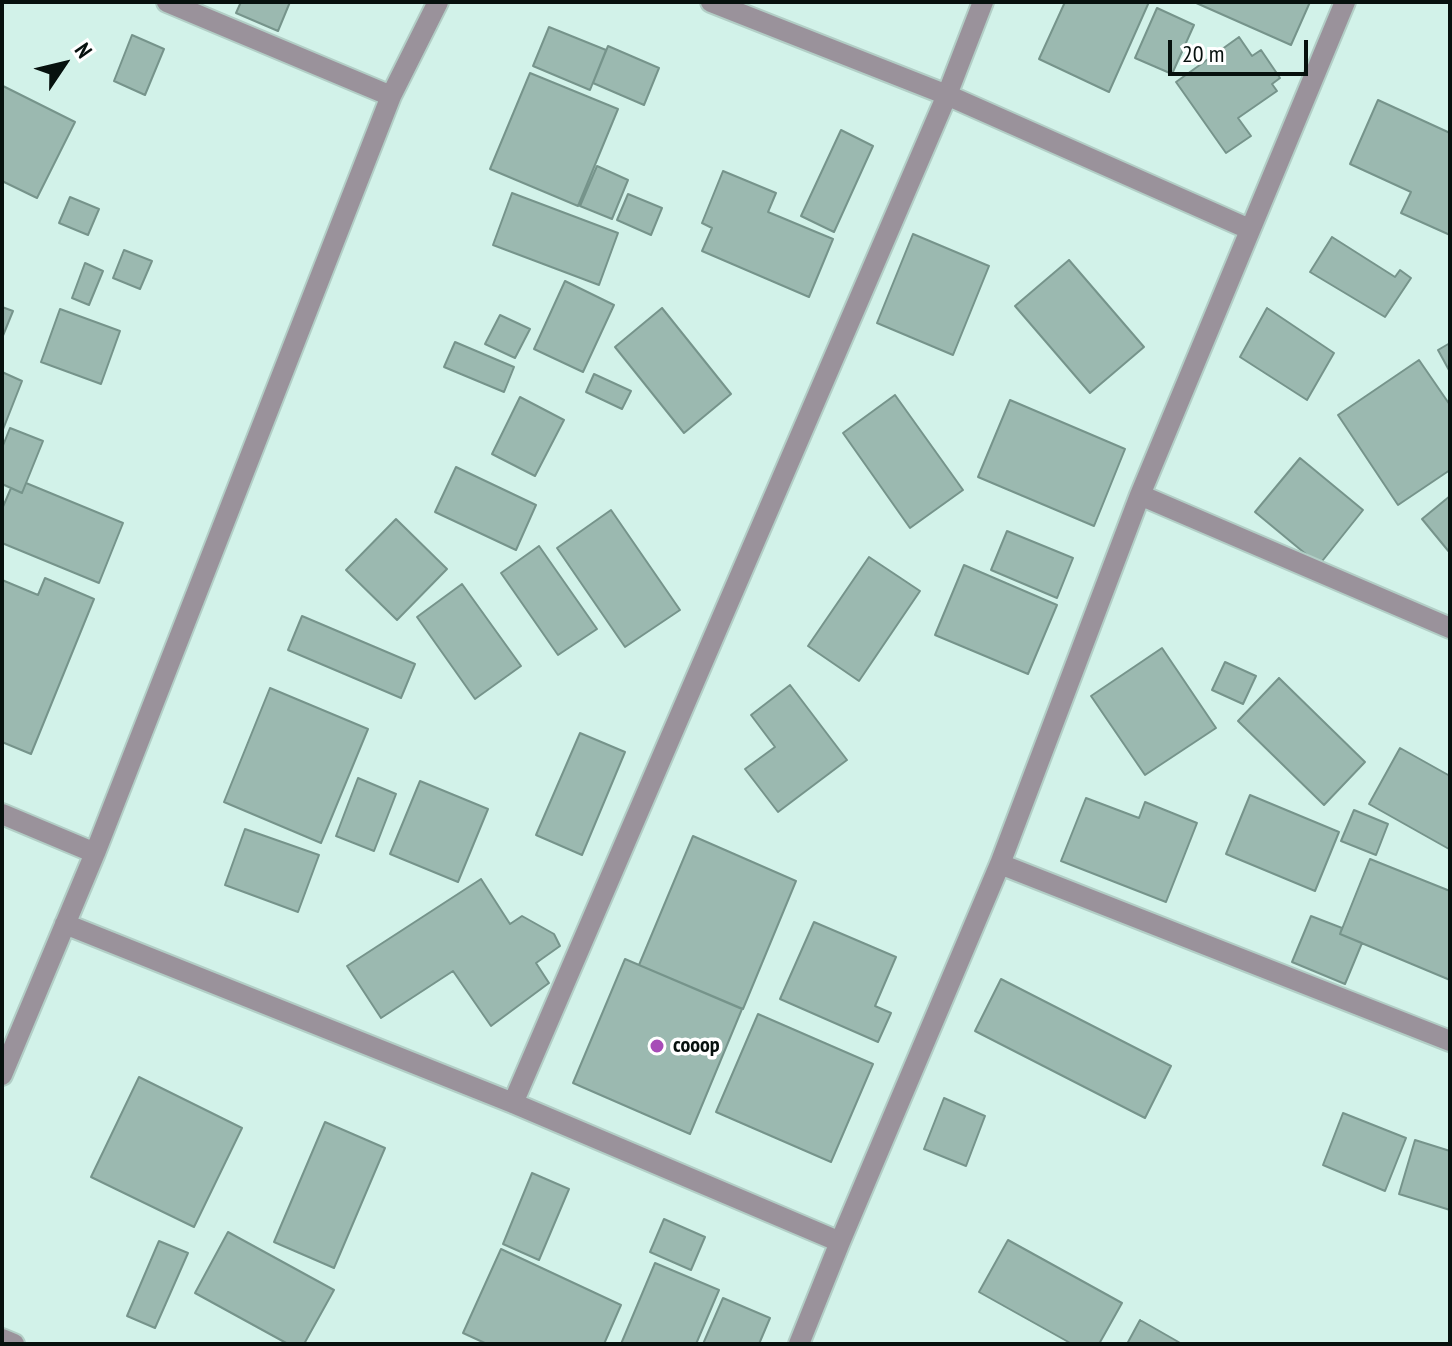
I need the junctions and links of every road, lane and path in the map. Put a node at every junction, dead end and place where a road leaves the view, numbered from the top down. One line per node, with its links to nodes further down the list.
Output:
1 (167, 2): 7 (street)
2 (438, 2): 7 (street)
3 (711, 2): 6 (street)
4 (983, 2): 6 (street)
5 (1345, 2): 8 (street)
6 (947, 95): 8 (street); 17 (street)
7 (391, 96): 12 (street)
8 (1249, 229): 9 (street)
9 (1140, 495): 10 (street); 13 (street)
10 (1450, 628)
11 (2, 814): 12 (street)
12 (95, 853): 14 (street)
13 (1000, 864): 15 (street); 18 (street)
14 (65, 924): 16 (street); 17 (street)
15 (1450, 1041)
16 (2, 1075)
17 (513, 1103): 18 (street)
18 (840, 1242): 21 (street)
19 (2, 1339): 20 (street)
20 (14, 1344)
21 (799, 1344)

